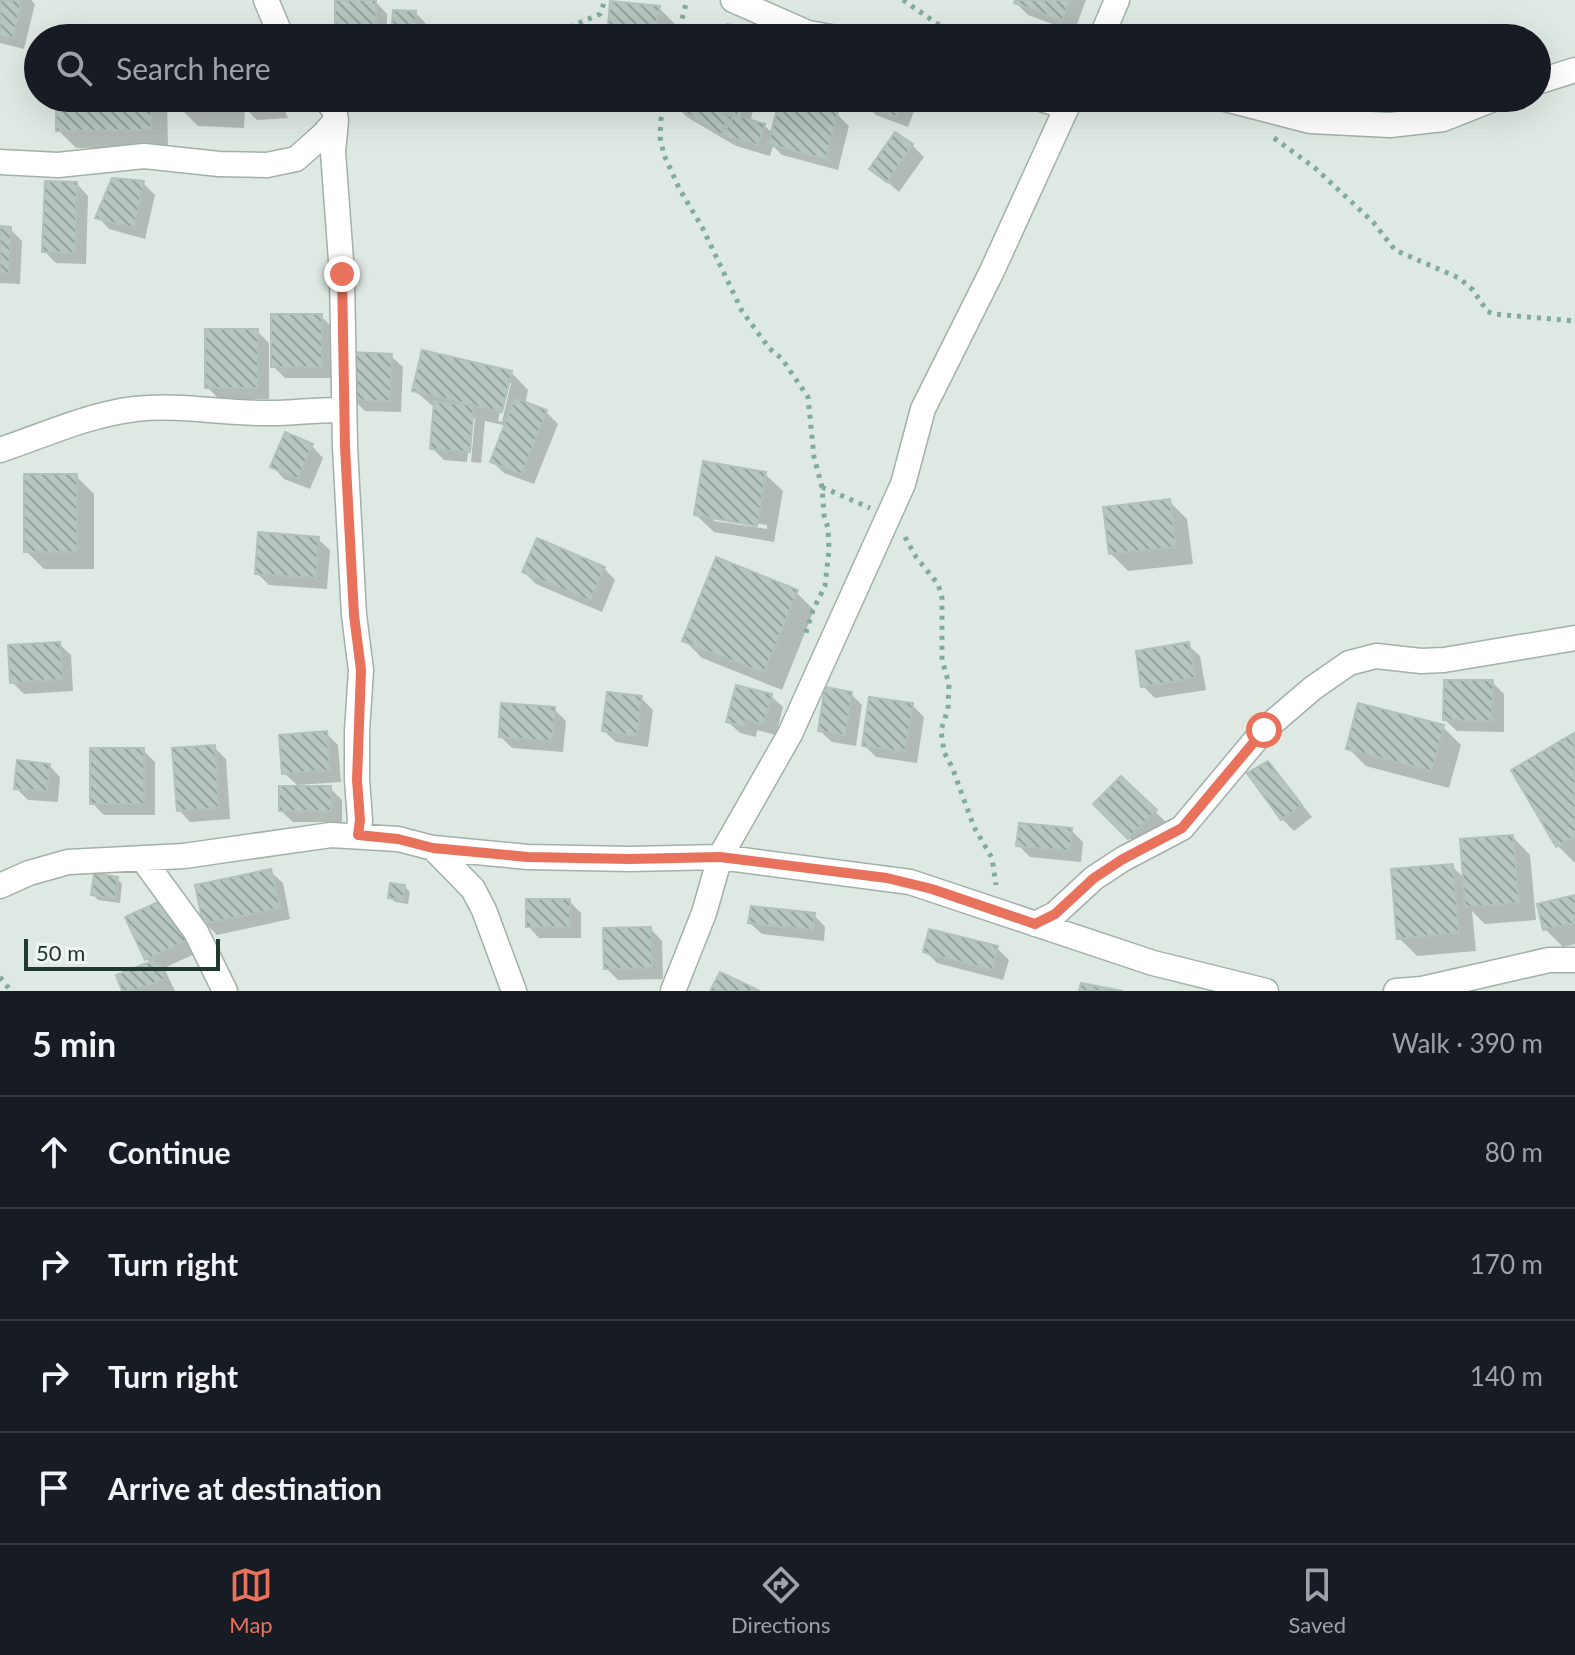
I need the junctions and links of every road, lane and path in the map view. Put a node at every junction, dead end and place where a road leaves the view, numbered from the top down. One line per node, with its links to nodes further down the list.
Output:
1 (266, 0): 7 (street)
2 (605, 0): 8 (path)
3 (687, 0): 9 (path)
4 (733, 0): 10 (street)
5 (903, 0): 11 (path)
6 (1117, 0): 12 (street)
7 (276, 24)
8 (577, 24)
9 (681, 24)
10 (788, 24)
11 (938, 24)
12 (1107, 24)
13 (1575, 70): 14 (street)
14 (1551, 78)
15 (335, 112): 21 (street)
16 (663, 112): 26 (path)
17 (1064, 112): 27 (street)
18 (1245, 112): 23 (path)
19 (1275, 112): 20 (street)
20 (1461, 112)
21 (336, 120): 22 (street); 24 (street)
22 (0, 162)
23 (1575, 321)
24 (343, 410): 25 (street); 30 (street)
25 (0, 450)
26 (822, 487): 27 (path); 29 (path)
27 (888, 520): 32 (street); 35 (path)
28 (1575, 638): 36 (street)
29 (803, 643)
30 (358, 835): 31 (street); 33 (street)
31 (433, 848): 32 (street); 42 (street)
32 (720, 857): 35 (street); 43 (street)
33 (142, 858): 34 (street); 41 (street)
34 (0, 886)
35 (989, 909): 36 (street)
36 (1035, 924): 39 (street)
37 (1575, 960): 45 (street)
38 (0, 977): 40 (path)
39 (1232, 988): 44 (street)
40 (11, 991)
41 (225, 991)
42 (514, 991)
43 (673, 991)
44 (1266, 991)
45 (1396, 991)

